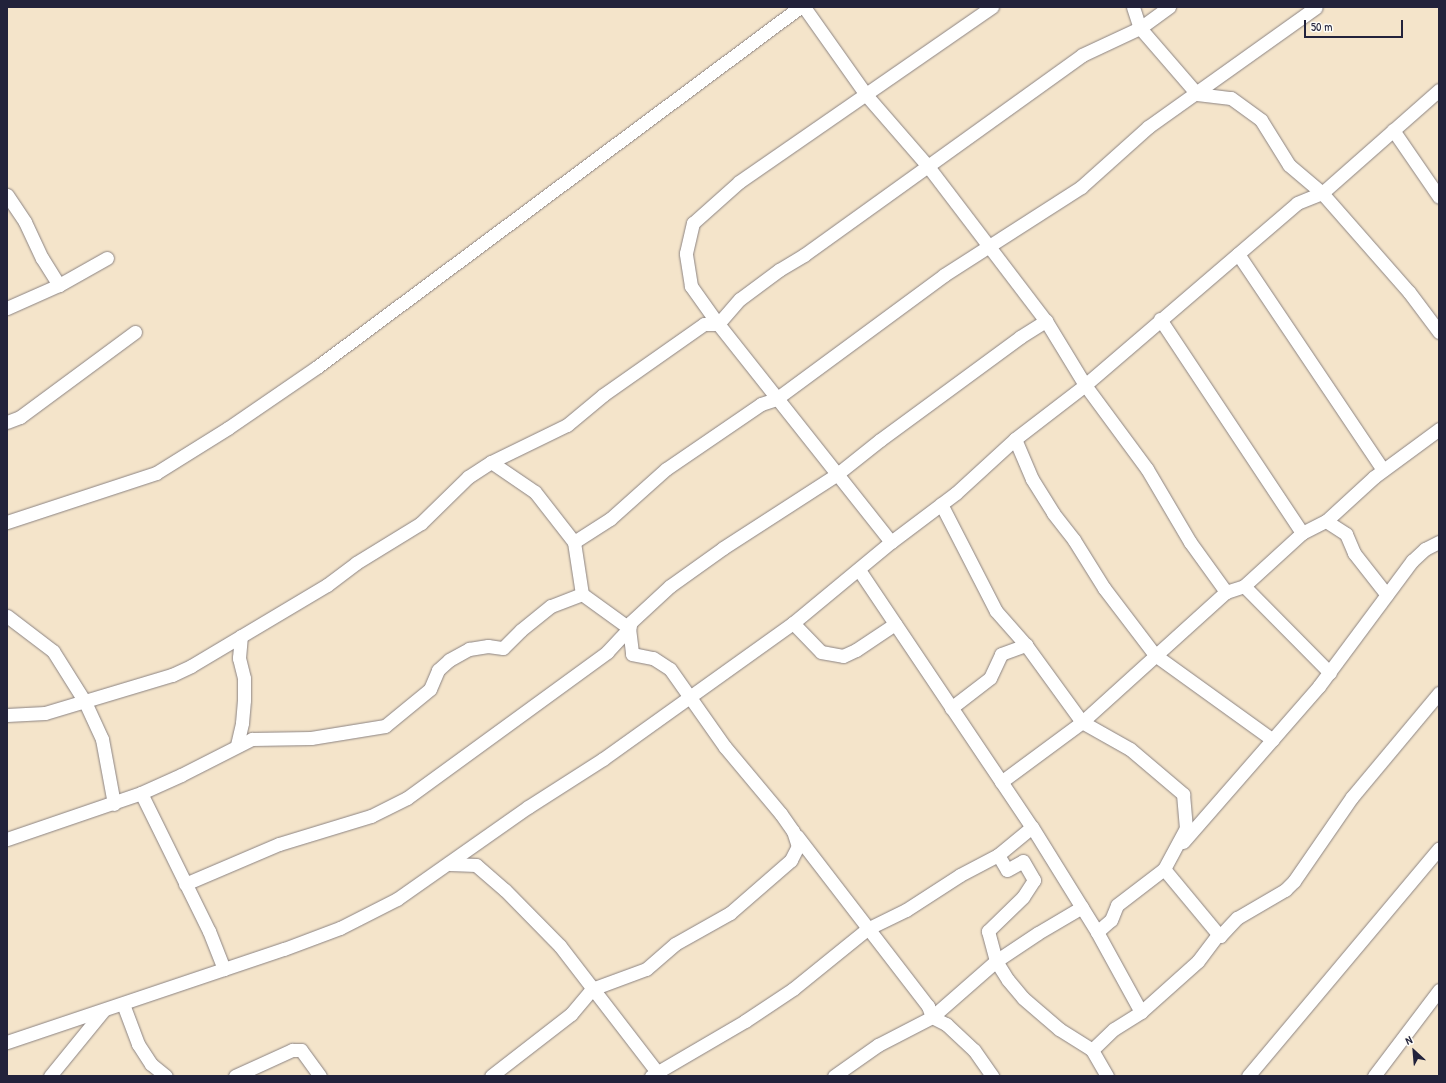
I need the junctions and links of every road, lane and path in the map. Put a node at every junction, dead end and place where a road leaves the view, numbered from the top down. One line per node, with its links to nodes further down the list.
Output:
1 (800, 7): 36 (street)
2 (804, 7): 10 (street)
3 (992, 7): 10 (street)
4 (1133, 7): 7 (street)
5 (1169, 7): 7 (street)
6 (1316, 7): 9 (street)
7 (1140, 28): 9 (street); 12 (street)
8 (1439, 90): 11 (street)
9 (1197, 94): 13 (street); 16 (street)
10 (867, 96): 12 (street); 23 (street)
11 (1394, 130): 13 (street); 15 (street)
12 (927, 166): 16 (street); 23 (street)
13 (1322, 193): 17 (street); 25 (street)
14 (7, 195): 19 (street)
15 (1439, 197)
16 (987, 246): 22 (street); 27 (street)
17 (1238, 254): 21 (street); 32 (street)
18 (107, 258): 19 (street)
19 (59, 285): 20 (street)
20 (7, 308)
21 (1160, 319): 26 (street); 37 (street)
22 (1046, 321): 26 (street); 33 (street)
23 (718, 324): 27 (street); 31 (street)
24 (135, 332): 28 (street)
25 (1439, 332)
26 (1085, 386): 30 (street); 43 (street)
27 (776, 399): 33 (street); 38 (street)
28 (7, 422)
29 (1439, 429): 32 (street)
30 (1015, 439): 34 (street); 52 (street)
31 (491, 462): 38 (street); 50 (street)
32 (1384, 470): 35 (street)
33 (836, 475): 39 (street); 49 (street)
34 (941, 504): 39 (street); 51 (street)
35 (1326, 521): 37 (street); 45 (street)
36 (7, 522)
37 (1302, 533): 42 (street)
38 (574, 542): 44 (street)
39 (891, 542): 41 (street)
40 (1439, 542): 45 (street)
41 (859, 570): 47 (street); 48 (street)
42 (1244, 586): 43 (street); 53 (street)
43 (1226, 592): 52 (street)
44 (582, 594): 49 (street); 61 (street)
45 (1387, 595): 53 (street)
46 (7, 616): 56 (street)
47 (793, 623): 48 (street); 54 (street)
48 (895, 624): 57 (street)
49 (629, 628): 54 (street); 73 (street)
50 (241, 636): 56 (street); 61 (street)
51 (1026, 645): 57 (street); 59 (street)
52 (1155, 655): 59 (street); 60 (street)
53 (1330, 673): 60 (street)
54 (690, 696): 66 (street); 71 (street)
55 (1438, 698): 77 (street)
56 (85, 702): 58 (street); 64 (street)
57 (951, 708): 62 (street)
58 (7, 715)
59 (1082, 722): 62 (street); 69 (street)
60 (1273, 740): 69 (street)
61 (237, 746): 63 (street)
62 (1001, 782): 65 (street)
63 (140, 793): 64 (street); 73 (street)
64 (114, 804): 67 (street)
65 (1032, 827): 70 (street); 74 (street)
66 (793, 831): 75 (street); 80 (street)
67 (7, 839)
68 (1439, 848): 97 (street)
69 (1174, 852): 72 (street)
70 (998, 855): 75 (street); 78 (street)
71 (450, 864): 79 (street); 80 (street)
72 (1164, 869): 76 (street); 77 (street)
73 (185, 884): 79 (street)
74 (1082, 907): 76 (street); 78 (street)
75 (867, 929): 85 (street); 88 (street)
76 (1097, 932): 84 (street)
77 (1218, 934): 84 (street)
78 (996, 961): 85 (street); 87 (street)
79 (224, 969): 82 (street)
80 (592, 988): 88 (street); 93 (street)
81 (1439, 990): 98 (street)
82 (123, 1004): 83 (street); 90 (street)
83 (103, 1011): 86 (street); 89 (street)
84 (1140, 1012): 87 (street)
85 (932, 1017): 94 (street); 95 (street)
86 (7, 1042)
87 (1092, 1050): 96 (street)
88 (656, 1075)
89 (50, 1076)
90 (166, 1076)
91 (235, 1076): 92 (street)
92 (320, 1076)
93 (491, 1076)
94 (834, 1076)
95 (992, 1076)
96 (1107, 1076)
97 (1248, 1076)
98 (1374, 1076)

